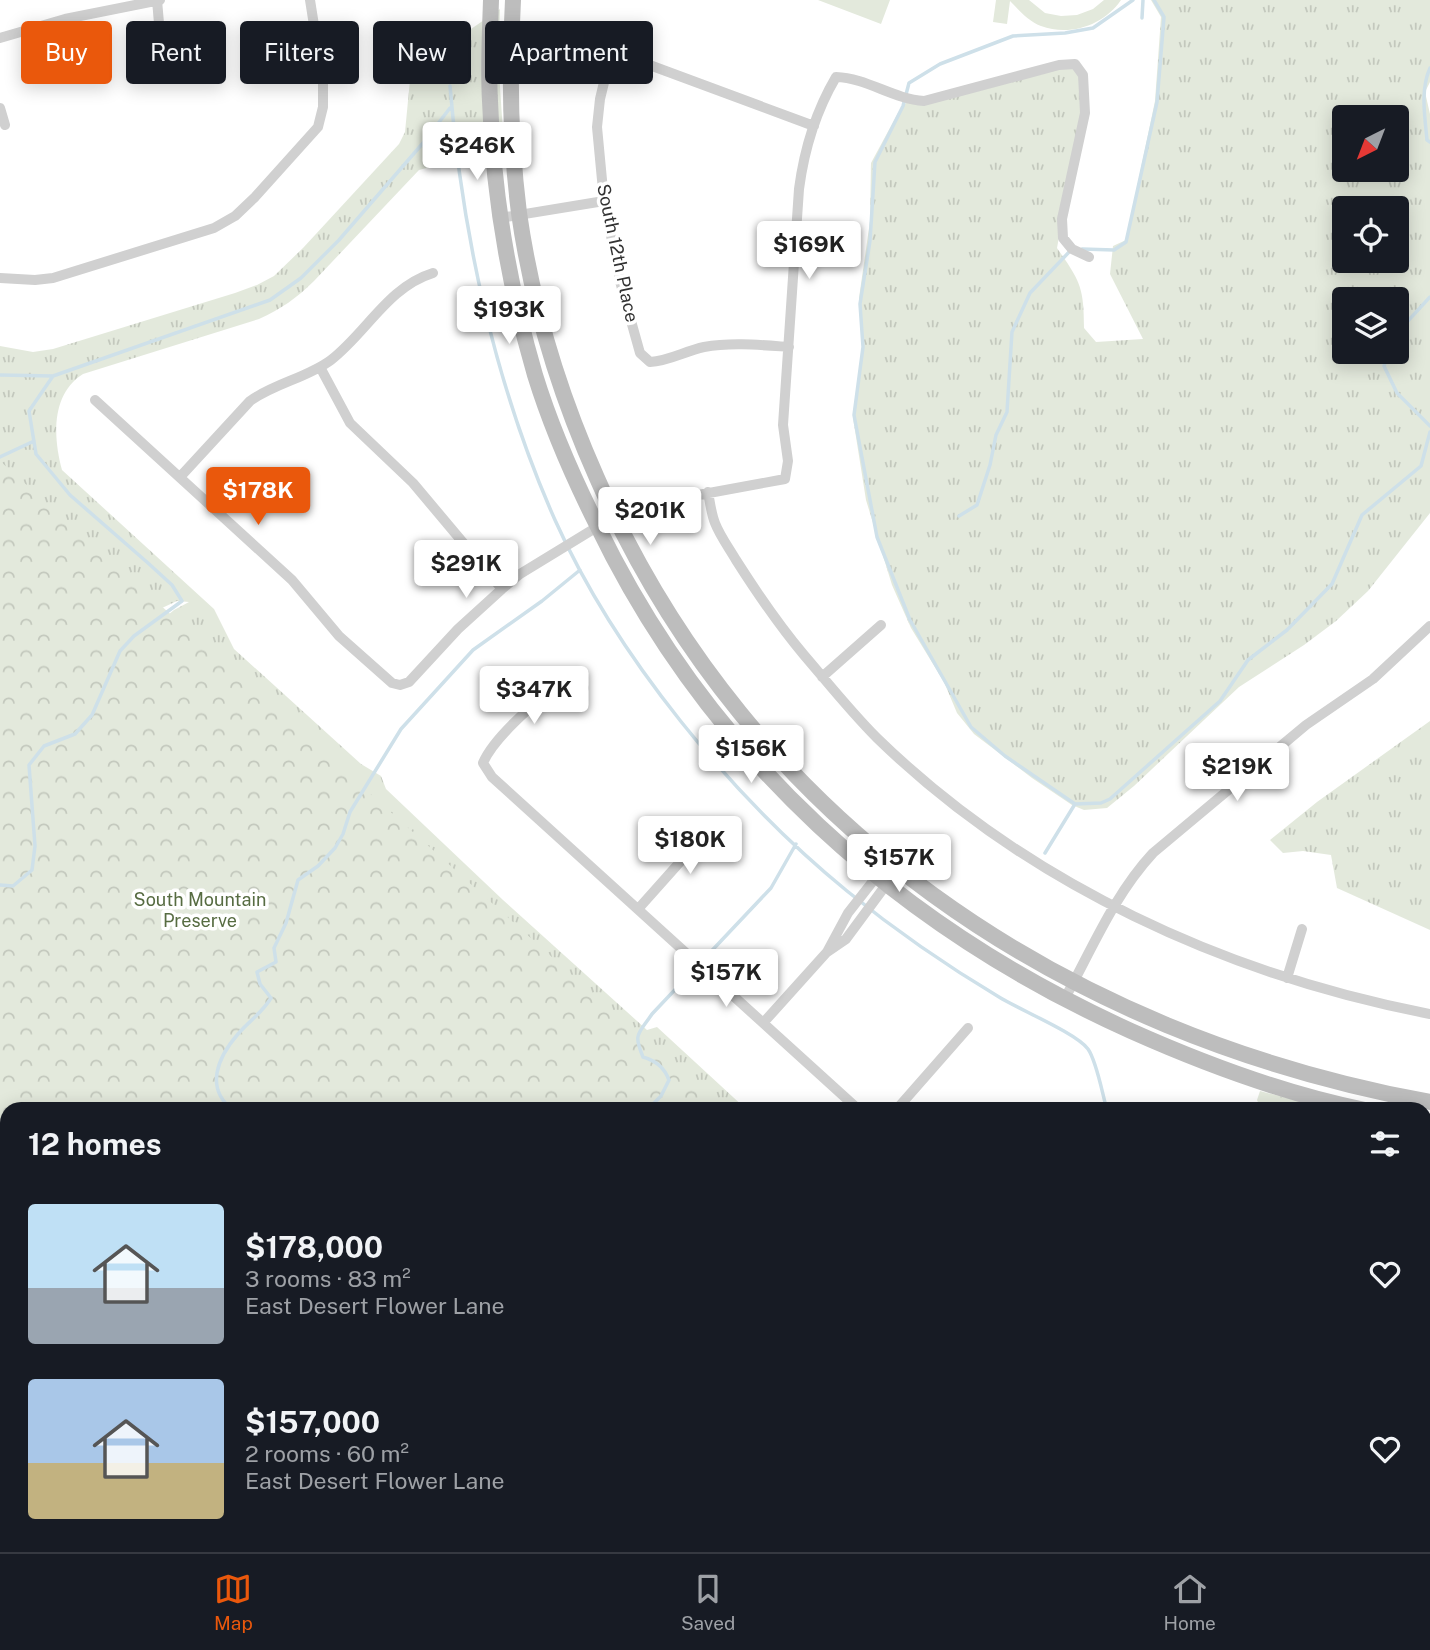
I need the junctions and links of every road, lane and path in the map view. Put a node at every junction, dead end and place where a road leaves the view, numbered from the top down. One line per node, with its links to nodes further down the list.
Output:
1 (158, 0): 5 (street); 6 (street)
2 (310, 0): 15 (street)
3 (491, 0): 12 (street)
4 (513, 0): 11 (street)
5 (159, 21)
6 (0, 38)
7 (0, 108): 8 (street)
8 (5, 125)
9 (814, 126): 10 (street, South 12th Place); 13 (street); 16 (street)
10 (604, 201): 11 (street); 16 (street, South 12th Place)
11 (519, 215): 12 (street); 21 (street)
12 (500, 218): 22 (street)
13 (1089, 257)
14 (433, 274): 17 (street)
15 (0, 278)
16 (789, 347): 20 (street)
17 (320, 367): 19 (street); 23 (street)
18 (95, 400): 19 (street)
19 (180, 477): 23 (street)
20 (708, 492): 21 (street); 26 (street)
21 (615, 519): 22 (street); 28 (street)
22 (597, 527): 23 (street); 29 (street)
23 (502, 589)
24 (881, 625): 26 (street)
25 (1430, 626): 33 (street)
26 (822, 677): 33 (street)
27 (584, 688): 34 (street)
28 (721, 690): 29 (street); 31 (street)
29 (705, 701): 32 (street)
30 (699, 822): 34 (street)
31 (893, 866): 32 (street); 40 (street)
32 (881, 881): 35 (street); 36 (street); 41 (street)
33 (1113, 905): 39 (street); 40 (street)
34 (639, 908): 43 (street)
35 (845, 917): 36 (street); 38 (street)
36 (857, 925): 38 (street)
37 (1302, 929): 39 (street)
38 (827, 952): 43 (street)
39 (1287, 978): 42 (street)
40 (1074, 982): 41 (street); 48 (street)
41 (1064, 1000): 47 (street)
42 (1430, 1014)
43 (764, 1022): 45 (street)
44 (968, 1028): 46 (street)
45 (850, 1102)
46 (903, 1102)
47 (1334, 1102)
48 (1430, 1102)

